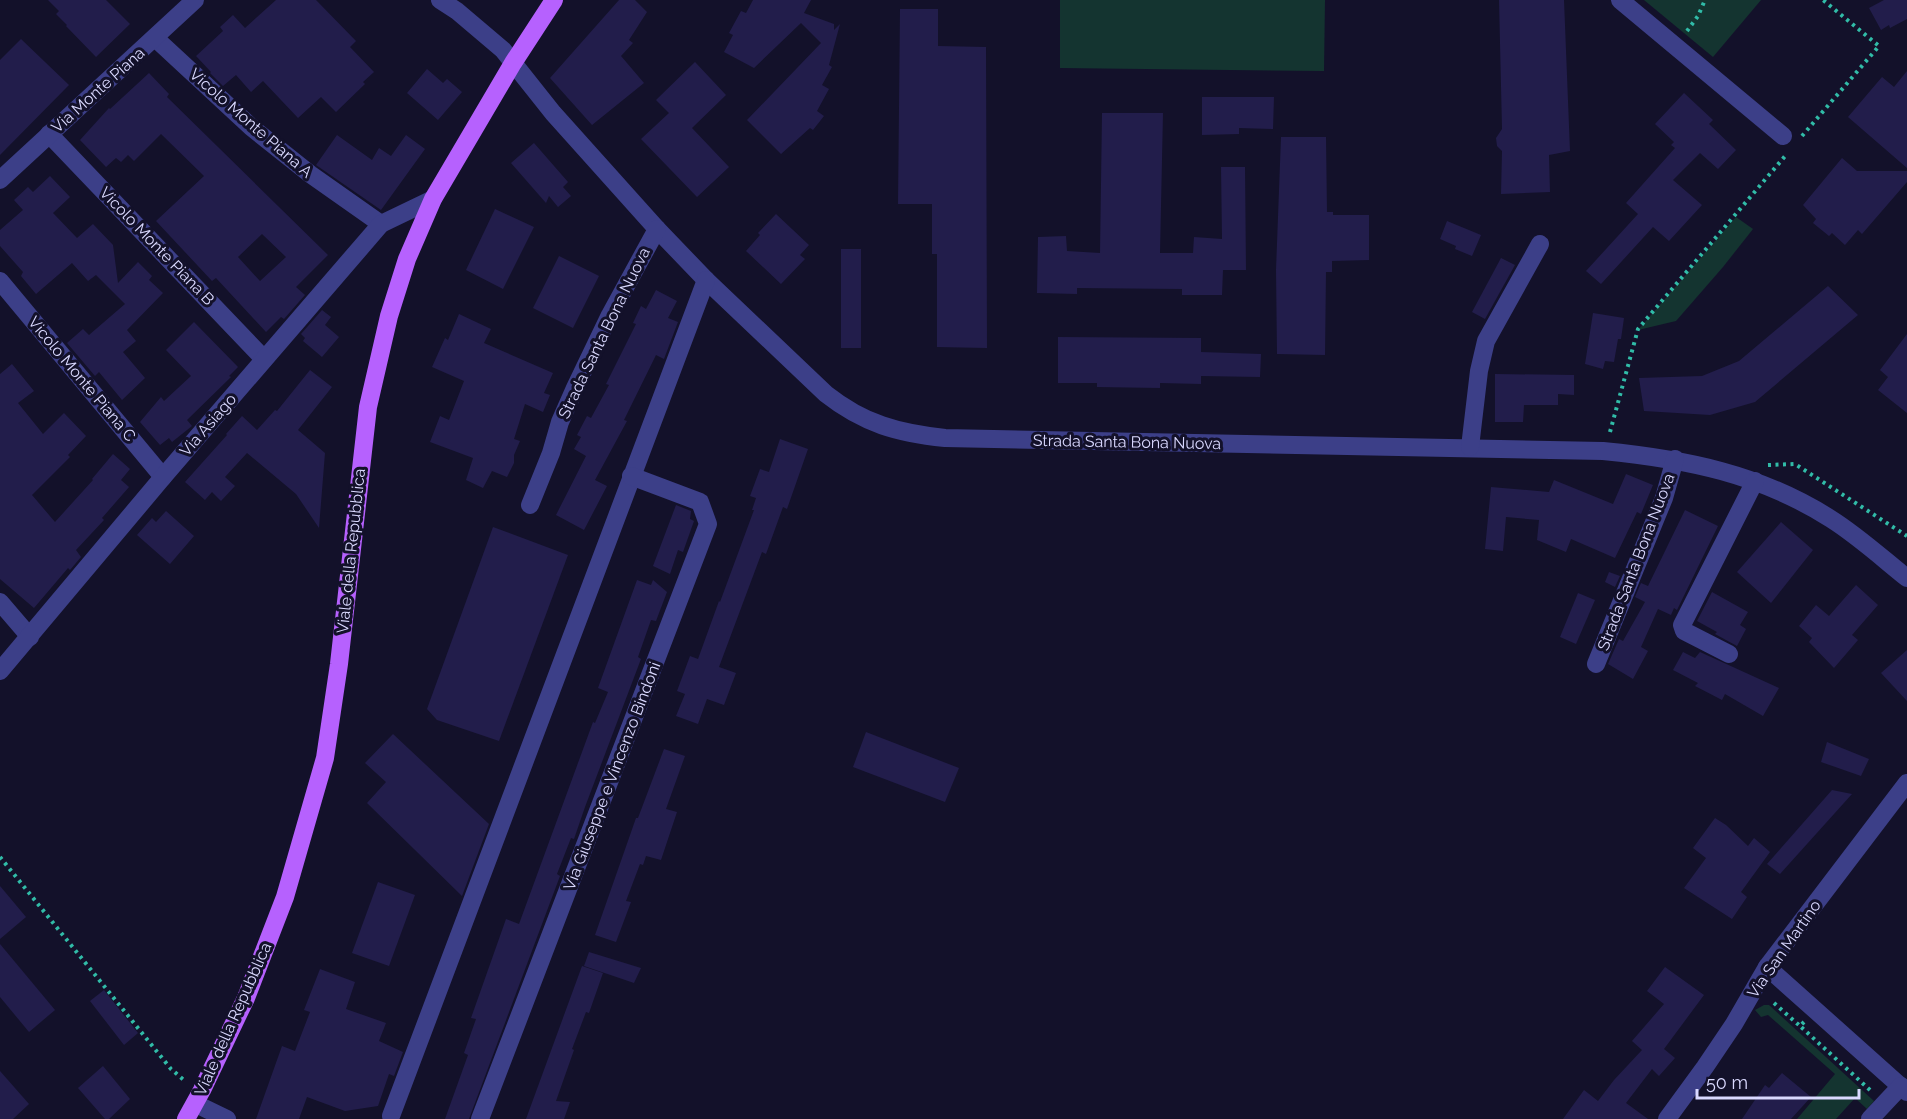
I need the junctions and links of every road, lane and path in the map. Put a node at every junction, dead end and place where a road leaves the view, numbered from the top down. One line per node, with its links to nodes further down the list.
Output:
1 (195, 0): 7 (street, Via Monte Piana)
2 (440, 0): 9 (street, Strada Santa Bona Nuova)
3 (554, 0): 9 (main road, Viale della Repubblica)
4 (1620, 0): 8 (street)
5 (1705, 0): 8 (path)
6 (1823, 0): 11 (path)
7 (155, 38): 10 (street, Via Monte Piana); 15 (street, Vicolo Monte Piana A)
8 (1676, 46): 12 (street)
9 (513, 63): 14 (main road, Viale della Repubblica); 16 (street, Strada Santa Bona Nuova)
10 (49, 134): 13 (street, Via Monte Piana); 20 (street, Vicolo Monte Piana B)
11 (1802, 136)
12 (1785, 145): 21 (path)
13 (0, 180)
14 (433, 199): 15 (street, Via Asiago); 43 (main road, Viale della Repubblica)
15 (381, 224): 20 (street, Via Asiago)
16 (657, 230): 18 (street, Strada Santa Bona Nuova); 27 (street, Strada Santa Bona Nuova)
17 (1540, 244): 22 (street)
18 (706, 280): 22 (street, Strada Santa Bona Nuova); 24 (street)
19 (0, 281): 25 (street, Vicolo Monte Piana C)
20 (264, 359): 25 (street, Via Asiago)
21 (1604, 432)
22 (1470, 447): 23 (street, Strada Santa Bona Nuova)
23 (1674, 459): 26 (street, Strada Santa Bona Nuova); 32 (street, Strada Santa Bona Nuova)
24 (631, 476): 44 (street); 46 (street, Via Giuseppe e Vincenzo Bindoni)
25 (163, 477): 30 (street, Via Asiago)
26 (1755, 481): 28 (street, Strada Santa Bona Nuova); 31 (street)
27 (530, 505)
28 (1907, 578)
29 (0, 602): 30 (street)
30 (30, 637): 33 (street, Via Asiago)
31 (1729, 654)
32 (1596, 664)
33 (0, 671)
34 (1907, 783): 36 (street, Via San Martino)
35 (0, 857): 40 (path)
36 (1767, 967): 37 (street, Via San Martino); 41 (street)
37 (1756, 986): 39 (path); 47 (street, Via San Martino)
38 (1807, 1018): 39 (path)
39 (1800, 1026): 42 (path)
40 (185, 1081)
41 (1904, 1089): 42 (street)
42 (1884, 1103): 48 (street)
43 (191, 1111): 45 (street)
44 (391, 1116)
45 (228, 1119)
46 (480, 1119)
47 (1667, 1119)
48 (1870, 1119)

